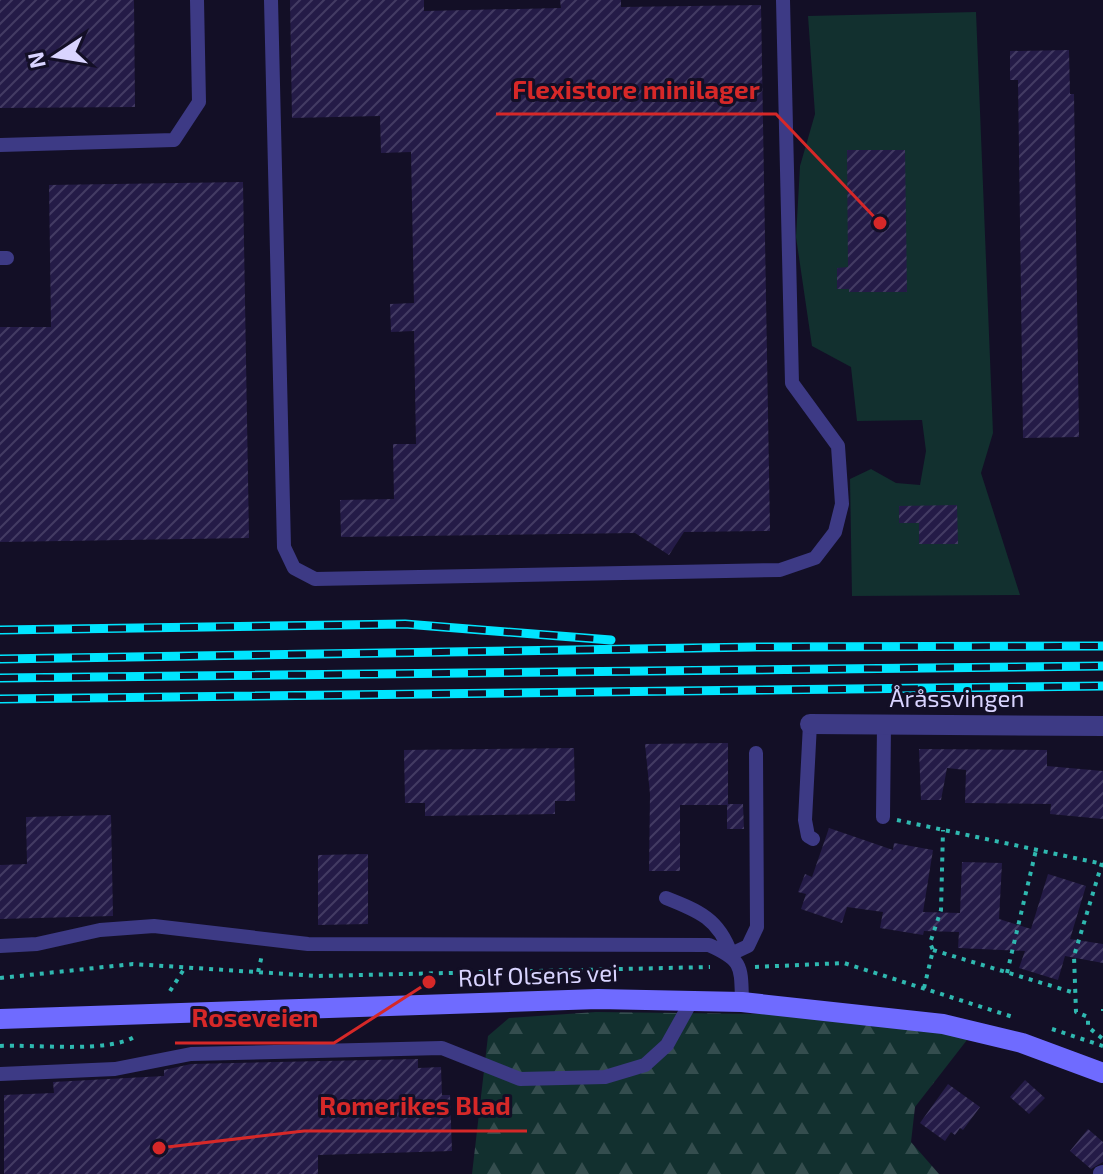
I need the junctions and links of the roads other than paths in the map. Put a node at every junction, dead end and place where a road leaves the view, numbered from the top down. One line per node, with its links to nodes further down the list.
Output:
1 (197, 0): 4 (lane)
2 (271, 0): 3 (lane)
3 (783, 0)
4 (0, 145)
5 (810, 724): 6 (street, Åråssvingen); 10 (lane)
6 (884, 725): 7 (street, Åråssvingen); 9 (lane)
7 (1103, 726)
8 (756, 753): 13 (lane)
9 (883, 817)
10 (813, 839)
11 (666, 898): 13 (lane)
12 (0, 946): 13 (lane)
13 (731, 954): 15 (lane)
14 (692, 1000): 15 (main road, Rolf Olsens vei); 16 (main road, Rolf Olsens vei); 17 (lane)
15 (742, 1002): 18 (main road, Rolf Olsens vei)
16 (0, 1019)
17 (0, 1074)
18 (1103, 1076)

